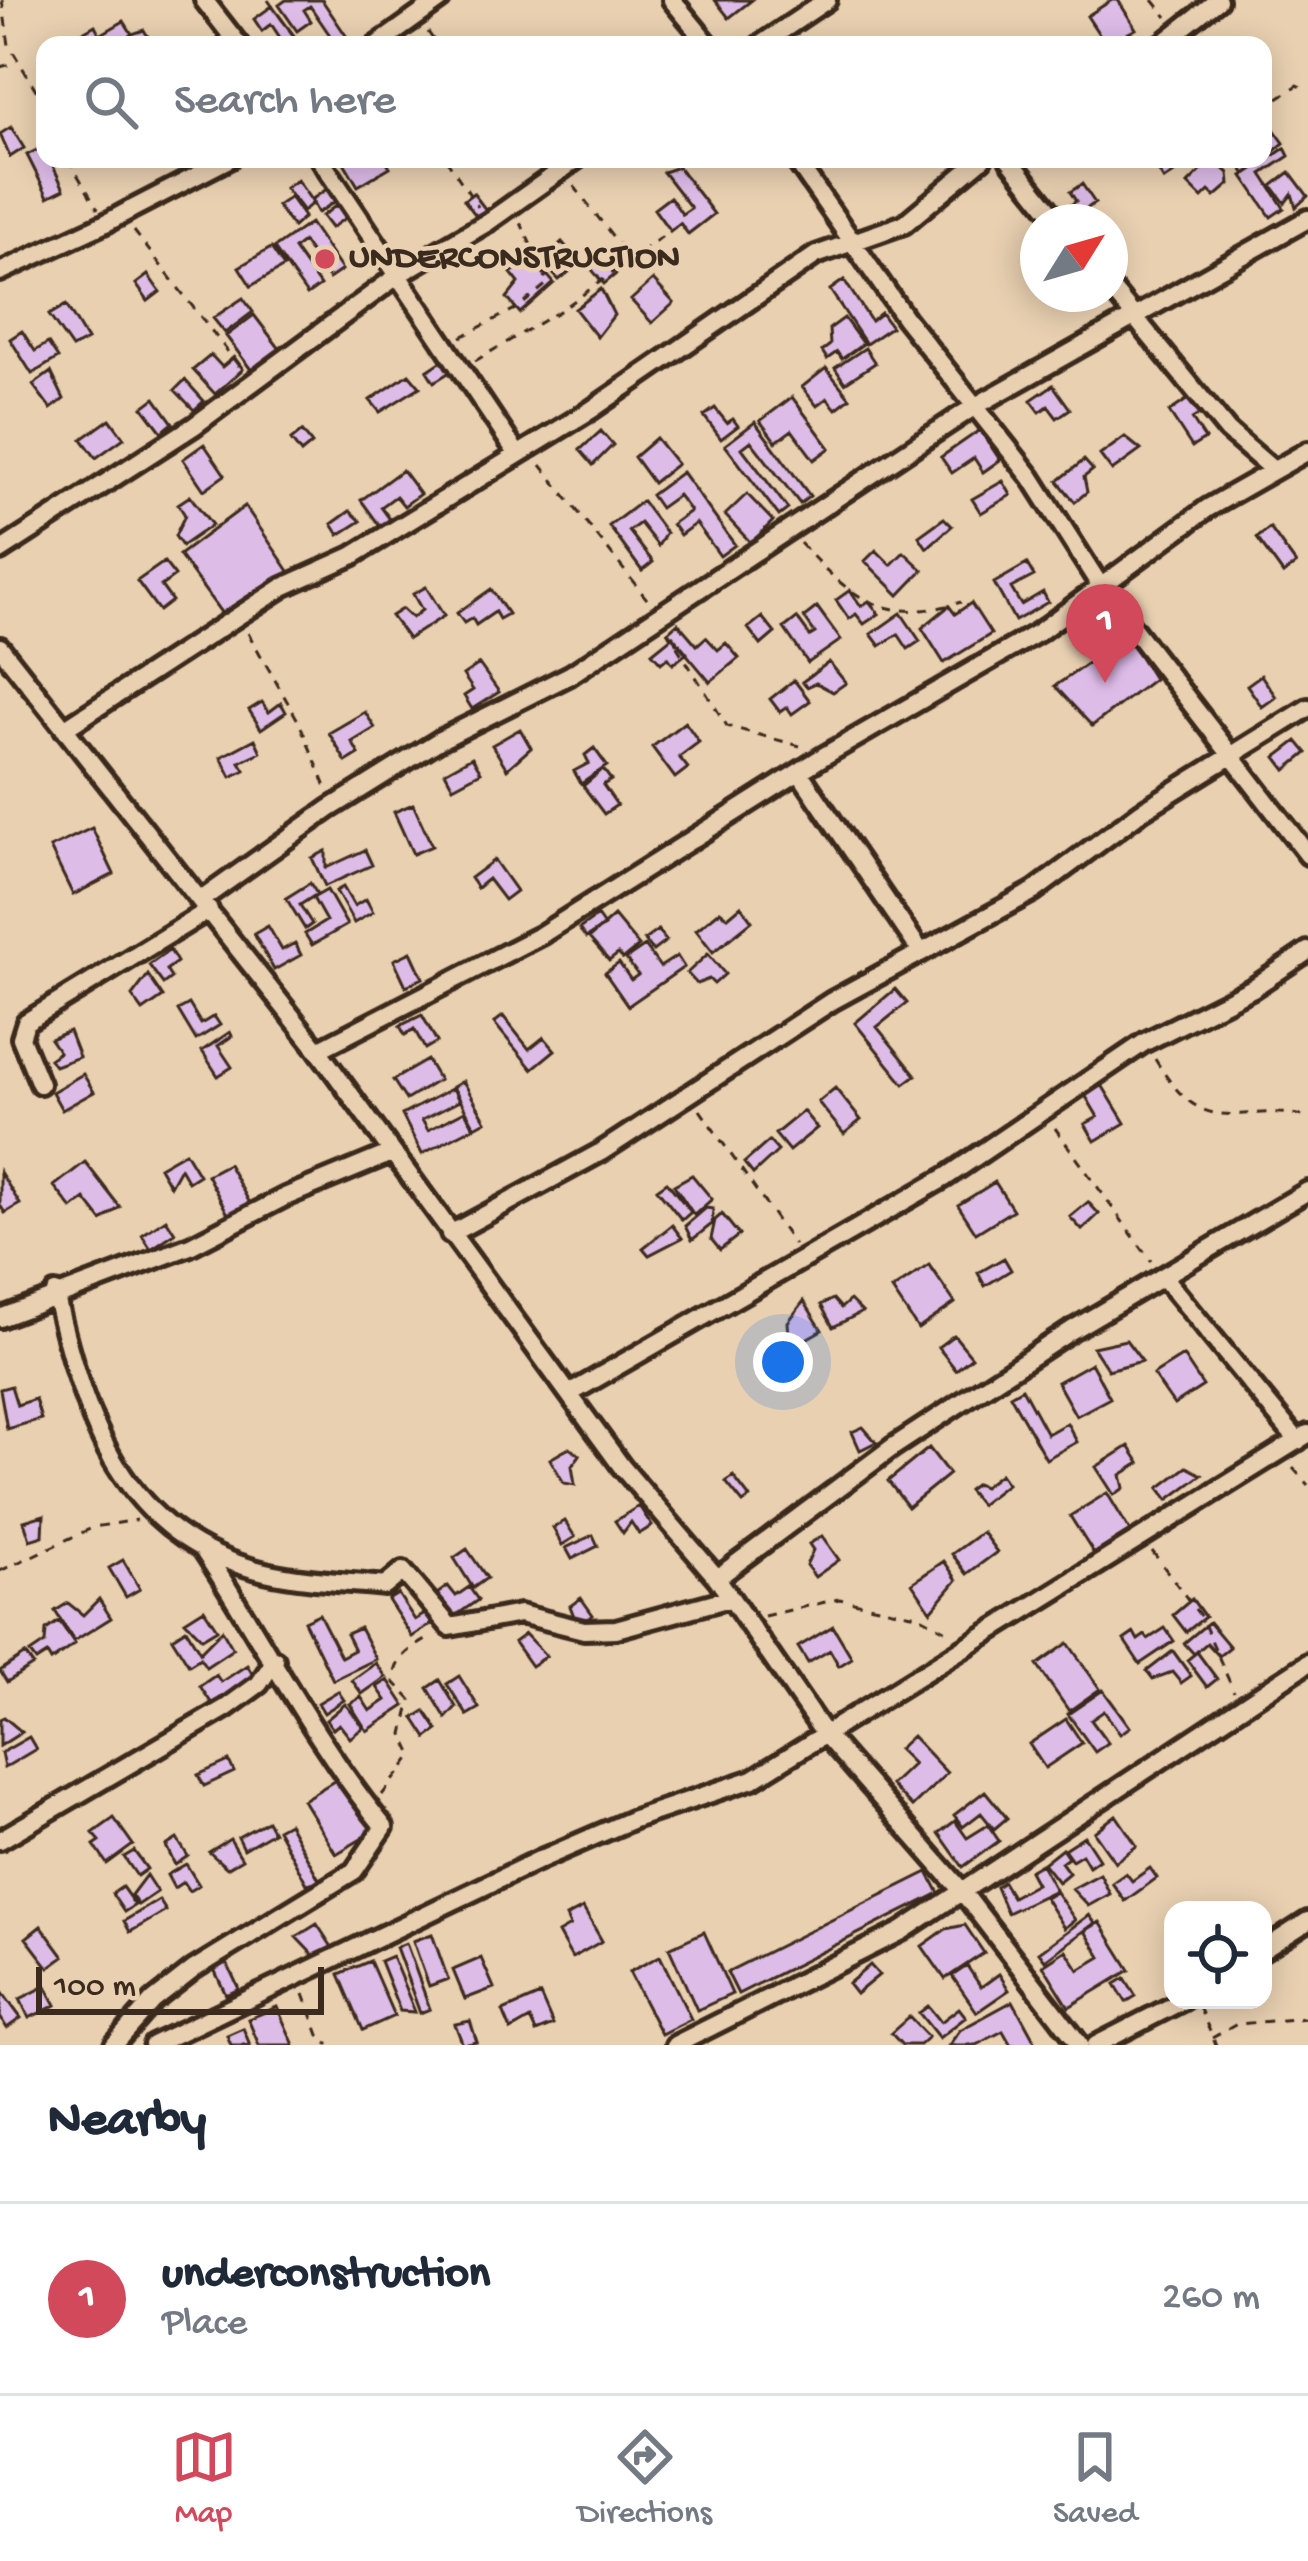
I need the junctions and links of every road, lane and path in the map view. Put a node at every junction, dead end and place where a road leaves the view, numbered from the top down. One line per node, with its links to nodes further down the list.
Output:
1 (2, 0): 16 (path)
2 (204, 0): 10 (street)
3 (268, 0): 11 (path)
4 (440, 0): 12 (street)
5 (672, 0): 13 (street)
6 (827, 0): 14 (street)
7 (1153, 0): 9 (path)
8 (1218, 0): 15 (street)
9 (1173, 24)
10 (232, 36)
11 (294, 36)
12 (389, 36)
13 (702, 36)
14 (773, 36)
15 (1172, 36)
16 (18, 62): 17 (path); 18 (path)
17 (0, 67)
18 (36, 91)
19 (1308, 91): 20 (path)
20 (1272, 102)
21 (73, 168): 33 (path)
22 (214, 168): 32 (street)
23 (328, 168): 40 (street)
24 (452, 168): 35 (path)
25 (566, 168): 30 (street)
26 (572, 168): 38 (path)
27 (800, 168): 37 (street)
28 (971, 168): 37 (street)
29 (1016, 168): 31 (street)
30 (515, 203): 35 (street); 43 (path)
31 (1045, 204)
32 (128, 215): 33 (street, bridge); 45 (path)
33 (107, 220): 39 (street)
34 (1308, 220): 42 (street)
35 (488, 222): 40 (street)
36 (675, 227): 38 (path)
37 (853, 241): 46 (street); 47 (street)
38 (632, 260): 44 (path)
39 (0, 272)
40 (400, 273): 43 (street); 45 (street)
41 (1128, 307): 42 (street)
42 (1136, 316): 46 (street); 49 (street)
43 (443, 346): 44 (street)
44 (458, 370): 47 (street)
45 (251, 383): 51 (street)
46 (971, 408): 50 (street); 52 (street)
47 (521, 449): 54 (path); 55 (street)
48 (1308, 451): 49 (street)
49 (1273, 469): 52 (street)
50 (790, 533): 53 (path); 54 (street)
51 (0, 551)
52 (1101, 587): 59 (street); 60 (street)
53 (961, 602)
54 (657, 614): 59 (path); 62 (street)
55 (239, 619): 58 (street); 62 (path)
56 (0, 647): 58 (street)
57 (1308, 708): 60 (street)
58 (64, 729): 64 (street)
59 (824, 756): 61 (street)
60 (1229, 757): 63 (street); 66 (street)
61 (799, 772): 66 (street); 68 (street)
62 (329, 809): 64 (street)
63 (1308, 855)
64 (205, 905): 68 (street); 69 (street)
65 (1308, 951): 67 (street)
66 (921, 952): 70 (street)
67 (1145, 1042): 71 (street); 72 (path)
68 (318, 1050): 73 (street)
69 (40, 1084)
70 (688, 1094): 75 (street); 76 (path)
71 (1043, 1112): 76 (street); 77 (path)
72 (1308, 1117)
73 (389, 1154): 75 (street); 78 (street)
74 (1308, 1191): 77 (street)
75 (450, 1234): 80 (street)
76 (802, 1256): 80 (street)
77 (1165, 1280): 81 (street); 87 (street)
78 (55, 1293): 79 (street); 83 (street)
79 (0, 1318)
80 (569, 1394): 87 (street)
81 (1297, 1442): 82 (path); 84 (street)
82 (1308, 1485)
83 (163, 1520): 85 (street); 86 (path)
84 (1143, 1540): 94 (path); 95 (street)
85 (204, 1550): 90 (street); 92 (street)
86 (0, 1571)
87 (717, 1578): 88 (street)
88 (730, 1598): 89 (street); 90 (street)
89 (744, 1619): 91 (path); 95 (street)
90 (449, 1627): 96 (path)
91 (953, 1633)
92 (275, 1660): 96 (street); 97 (street)
93 (1308, 1663): 94 (street)
94 (1239, 1708): 98 (street)
95 (823, 1732): 98 (street); 101 (street)
96 (385, 1827): 106 (street)
97 (0, 1840)
98 (961, 1890): 109 (street); 110 (street)
99 (1308, 1921): 100 (street)
100 (1272, 1944)
101 (299, 1975): 107 (street); 108 (path)
102 (1166, 2009): 111 (street)
103 (1201, 2009): 105 (path)
104 (1308, 2018): 105 (path)
105 (1212, 2038): 112 (path)
106 (114, 2045)
107 (153, 2045)
108 (328, 2045)
109 (675, 2045)
110 (1079, 2045)
111 (1096, 2045)
112 (1216, 2045)

